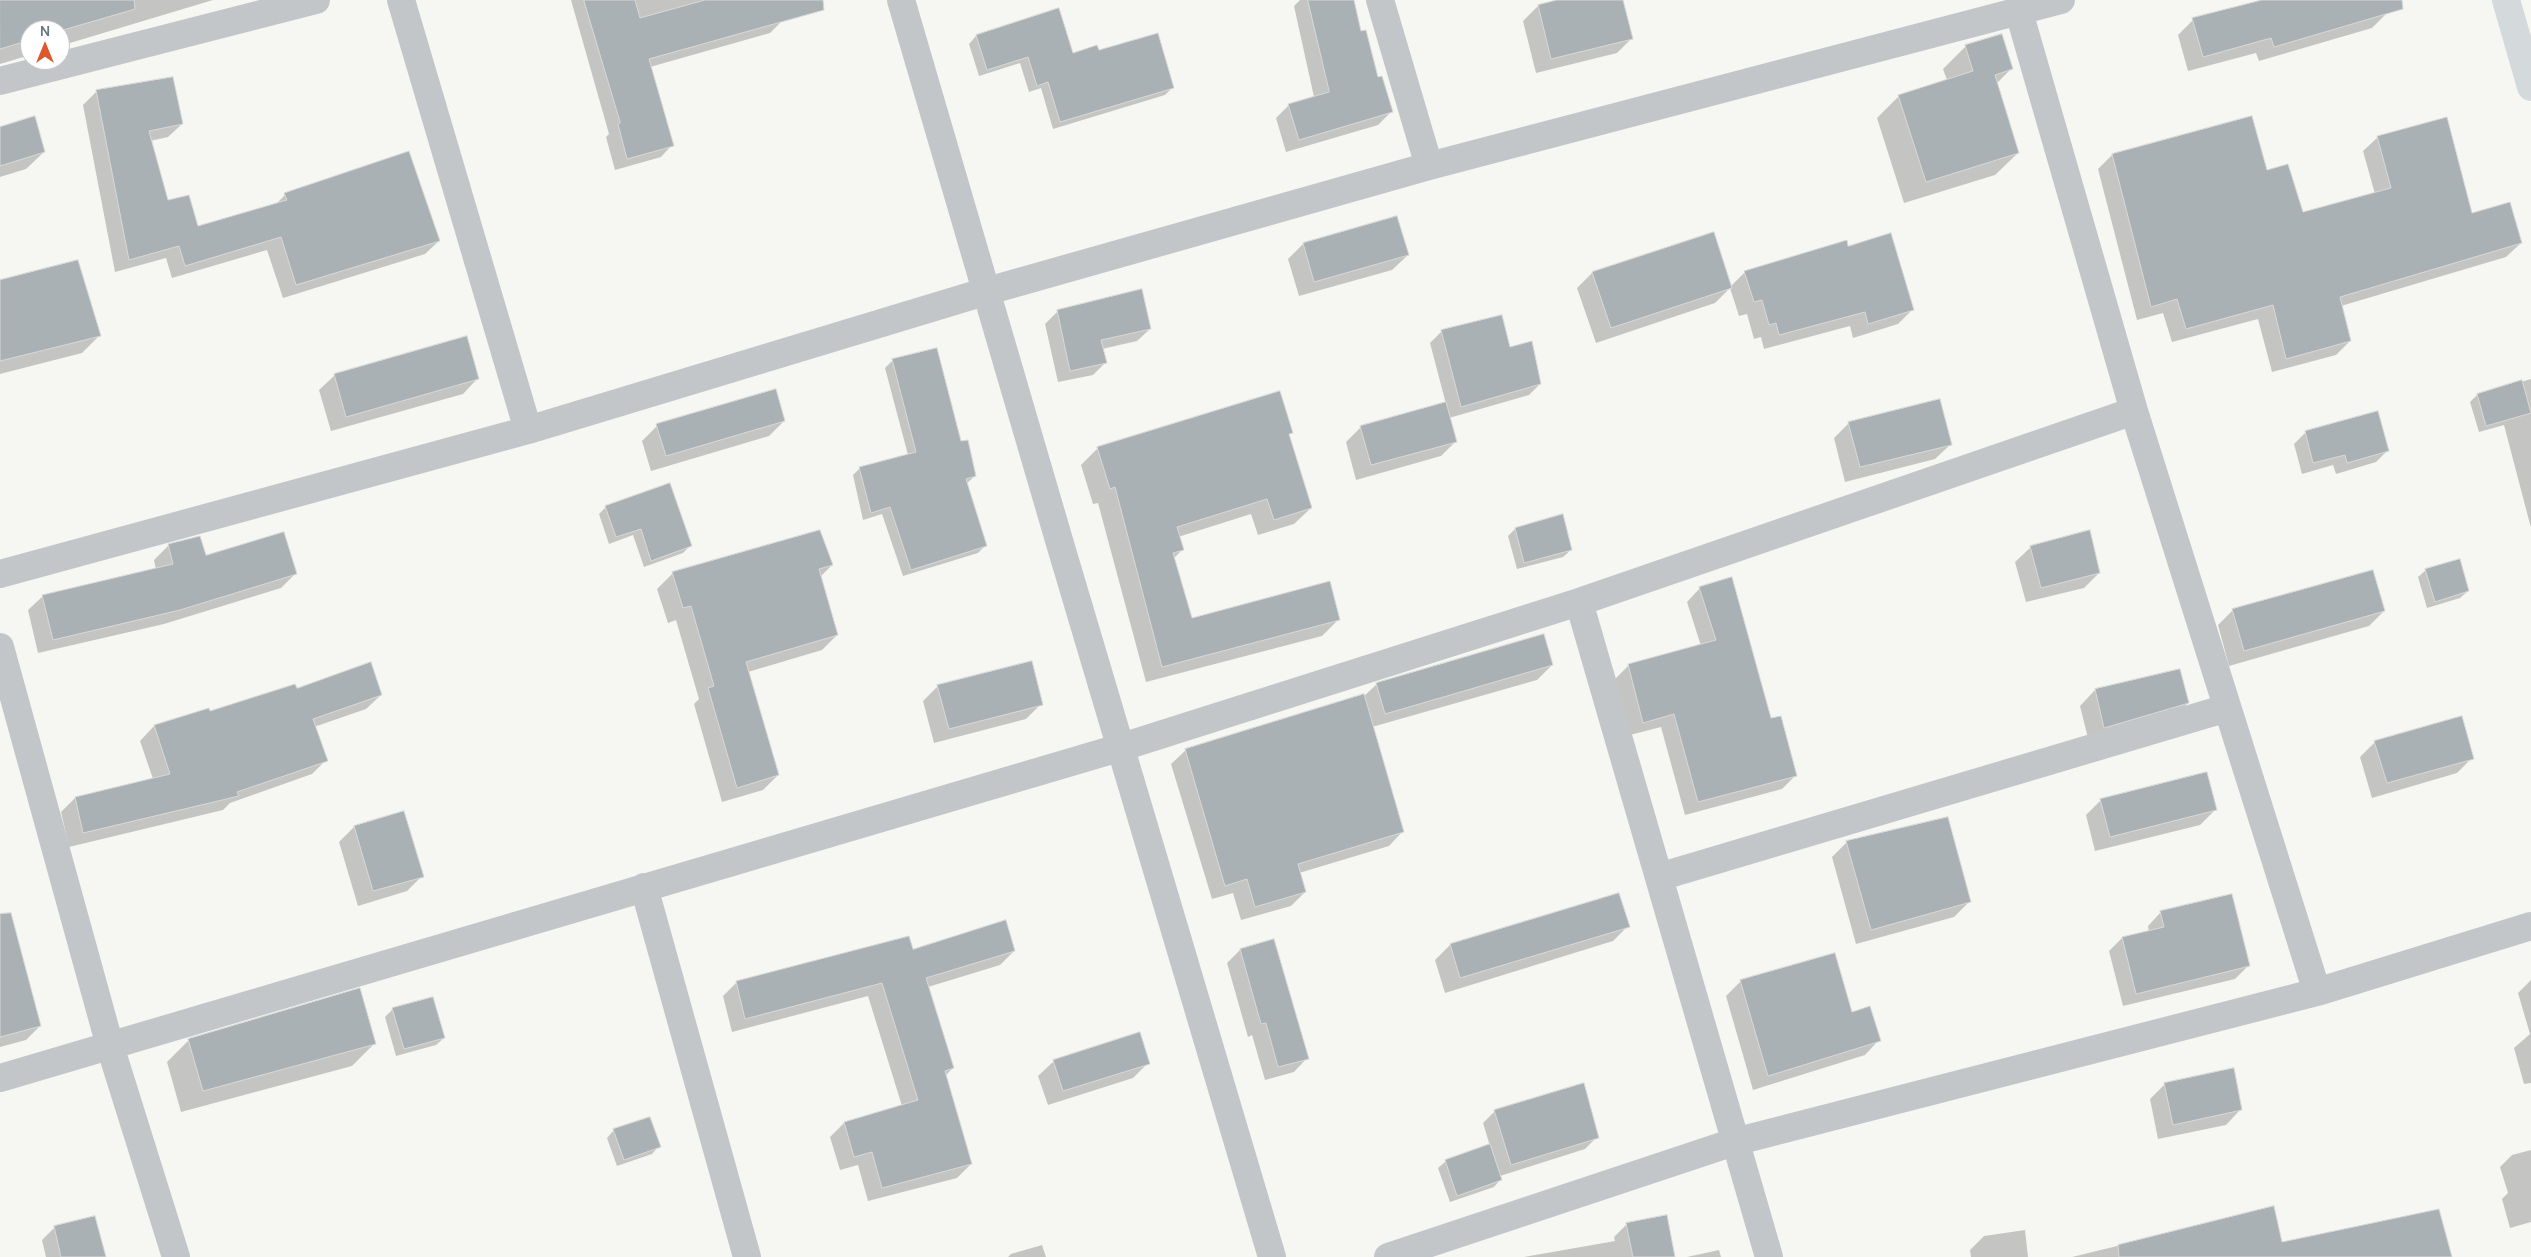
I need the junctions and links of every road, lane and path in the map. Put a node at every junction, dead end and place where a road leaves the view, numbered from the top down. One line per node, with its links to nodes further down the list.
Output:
1 (316, 0): 8 (street)
2 (401, 0): 13 (street)
3 (901, 0): 11 (street)
4 (1380, 0): 10 (street)
5 (2061, 0): 7 (street)
6 (2506, 0): 9 (main road)
7 (2019, 12): 10 (street); 12 (street)
8 (0, 81)
9 (2531, 87)
10 (1429, 166): 11 (street)
11 (984, 292): 13 (street); 18 (street)
12 (2134, 411): 15 (street); 17 (street)
13 (528, 430): 14 (street)
14 (0, 574)
15 (1579, 602): 18 (street); 19 (street)
16 (0, 647): 23 (street)
17 (2228, 708): 19 (street); 22 (street)
18 (1122, 747): 20 (street); 28 (street)
19 (1660, 878): 25 (street)
20 (644, 887): 23 (street); 27 (street)
21 (2531, 926): 22 (street)
22 (2317, 992): 25 (street)
23 (110, 1046): 24 (street); 26 (street)
24 (0, 1078)
25 (1734, 1142): 29 (street); 30 (street)
26 (176, 1257)
27 (747, 1257)
28 (1272, 1257)
29 (1388, 1257)
30 (1769, 1257)

